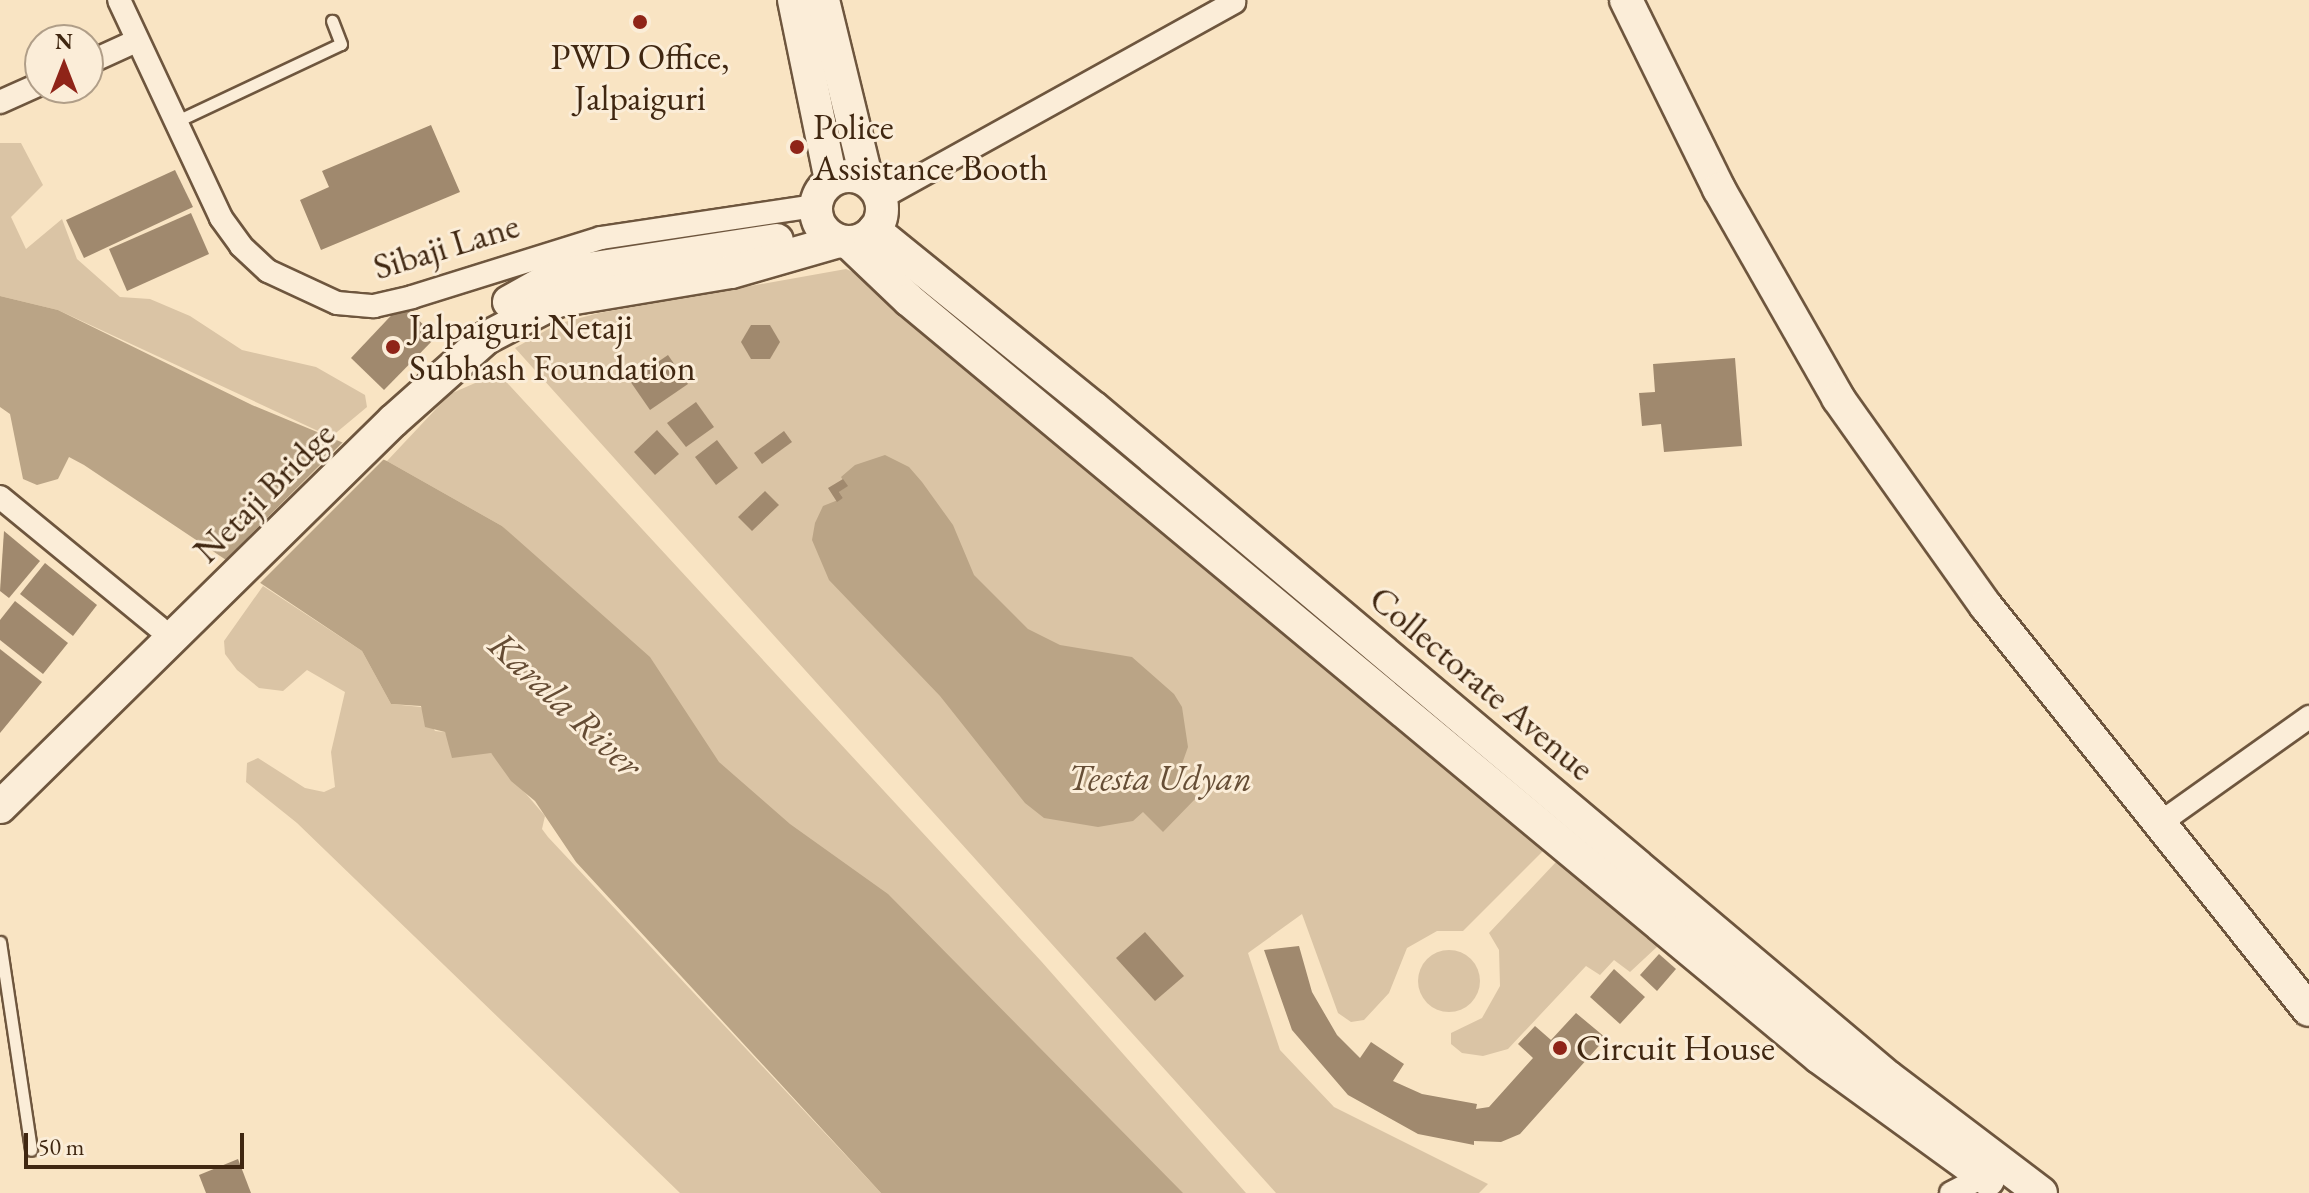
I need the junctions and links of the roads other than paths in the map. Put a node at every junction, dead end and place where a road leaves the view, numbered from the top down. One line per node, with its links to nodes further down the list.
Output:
1 (119, 0): 7 (street, Sibaji Lane)
2 (794, 0): 13 (street)
3 (823, 0): 12 (street)
4 (1626, 0): 21 (street)
5 (1234, 2): 12 (street)
6 (332, 21): 11 (lane)
7 (136, 41): 8 (street); 11 (street, Sibaji Lane)
8 (104, 56)
9 (24, 91): 10 (street)
10 (0, 102)
11 (175, 122): 13 (street, Sibaji Lane)
12 (874, 189): 13 (street); 13 (street)
13 (838, 222): 14 (street); 14 (street); 16 (street, Collectorate Avenue); 17 (street, Collectorate Avenue)
14 (393, 421): 20 (street, Netaji Bridge)
15 (0, 497): 18 (street)
16 (1311, 591): 17 (street); 22 (street, Collectorate Avenue)
17 (1290, 616): 22 (street, Collectorate Avenue)
18 (158, 627)
19 (2309, 717): 21 (street)
20 (0, 807)
21 (2160, 823): 24 (street)
22 (1574, 831): 26 (street, Collectorate Avenue)
23 (0, 942): 25 (lane)
24 (2309, 1010)
25 (31, 1150)
26 (1998, 1179): 27 (street); 28 (street, Collectorate Avenue)
27 (1951, 1193)
28 (2041, 1193)

